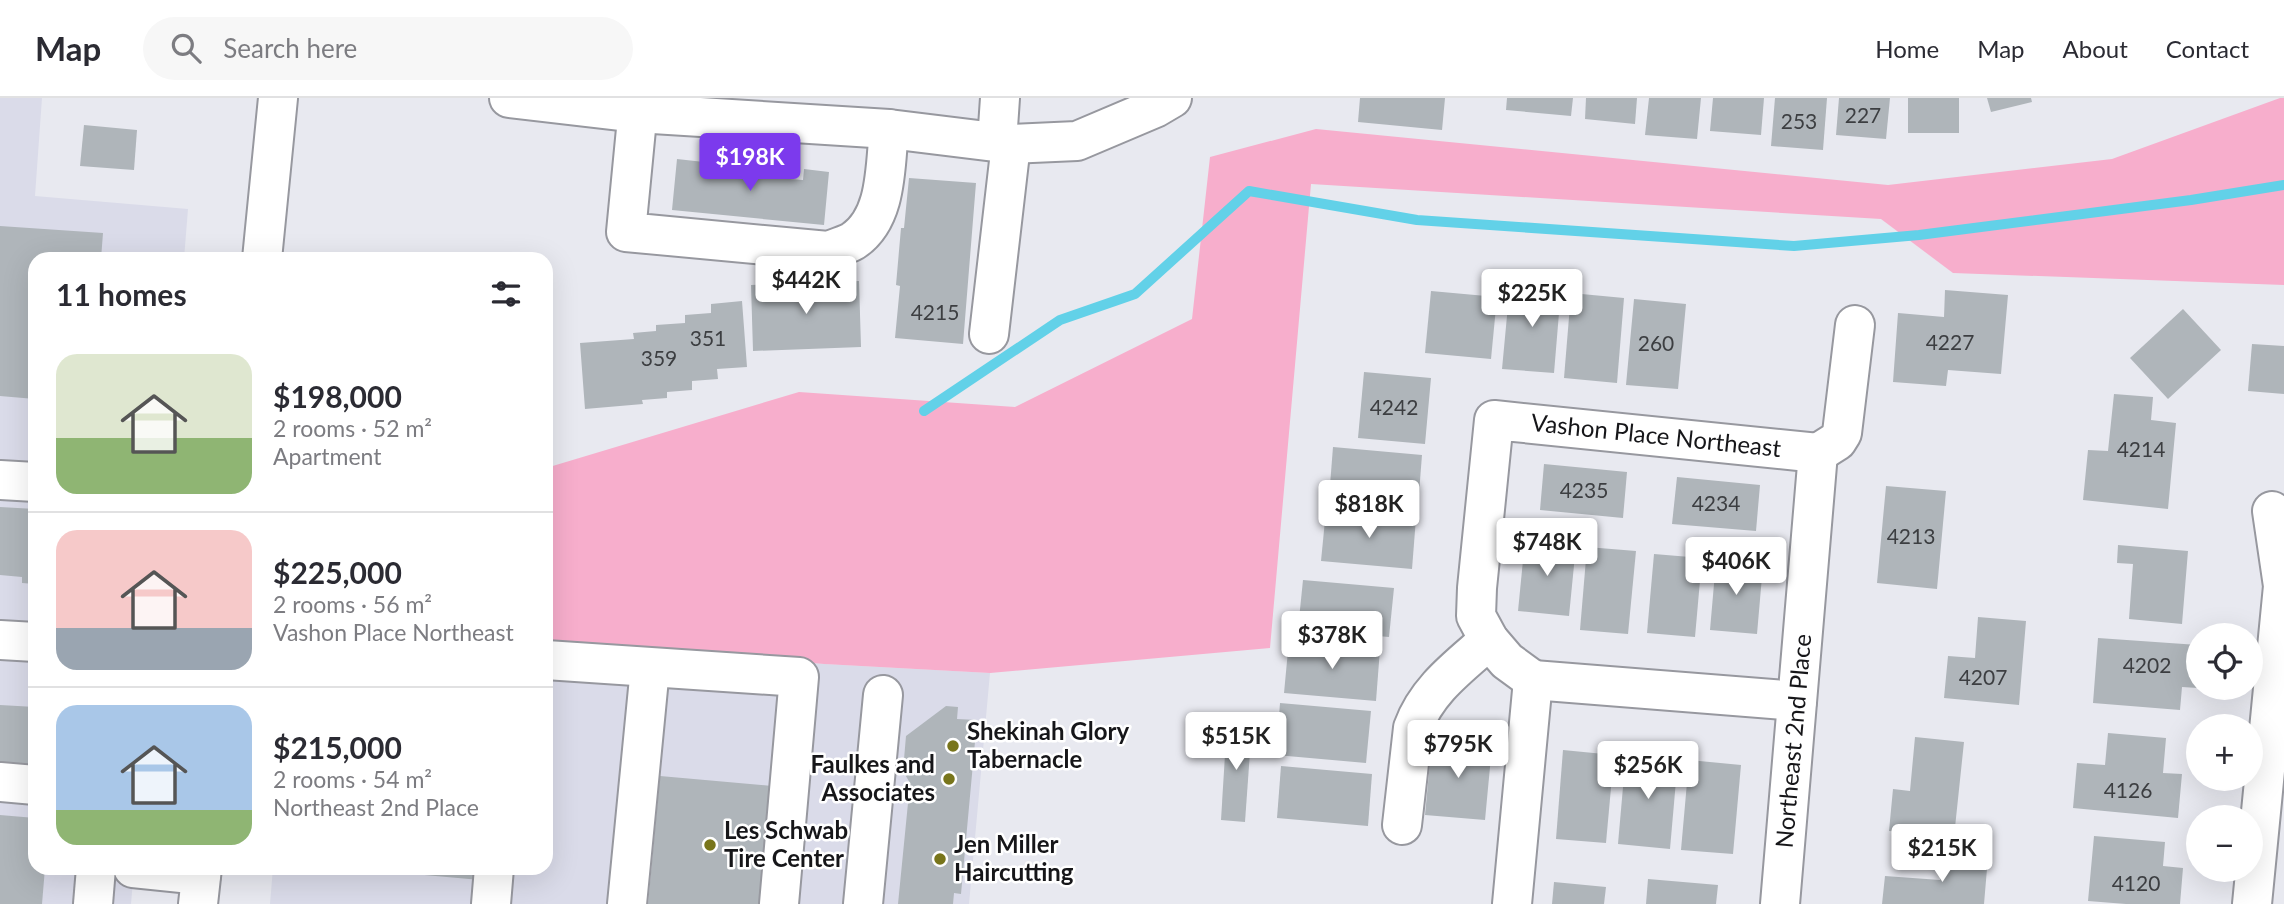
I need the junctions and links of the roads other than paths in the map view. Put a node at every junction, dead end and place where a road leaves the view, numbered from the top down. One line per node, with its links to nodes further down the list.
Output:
1 (278, 98): 10 (street)
2 (509, 98): 5 (street)
3 (1000, 98): 9 (street)
4 (1159, 101): 9 (street)
5 (638, 106): 6 (street); 8 (street)
6 (713, 108): 7 (street)
7 (842, 112): 8 (street)
8 (889, 129): 9 (street)
9 (1004, 143): 12 (street)
10 (263, 252)
11 (1855, 325): 13 (street)
12 (989, 334)
13 (1818, 453): 20 (street, Vashon Place Northeast); 26 (street, Northeast 2nd Place)
14 (0, 461): 15 (street)
15 (28, 463)
16 (0, 480): 17 (street)
17 (28, 482)
18 (2272, 511): 43 (street)
19 (0, 639): 21 (street)
20 (1489, 640): 24 (street); 29 (street)
21 (28, 641)
22 (553, 661): 23 (street)
23 (650, 668): 38 (street); 39 (street)
24 (1533, 680): 26 (street); 41 (street)
25 (883, 695): 40 (street)
26 (1797, 701): 42 (street, Northeast 2nd Place)
27 (0, 782): 28 (street)
28 (28, 784)
29 (1402, 825)
30 (95, 875): 35 (street)
31 (166, 875): 34 (street)
32 (493, 875): 36 (street)
33 (509, 875): 37 (street)
34 (200, 882)
35 (93, 904)
36 (491, 904)
37 (507, 904)
38 (628, 904)
39 (779, 904)
40 (863, 904)
41 (1512, 904)
42 (1780, 904)
43 (2252, 904)

